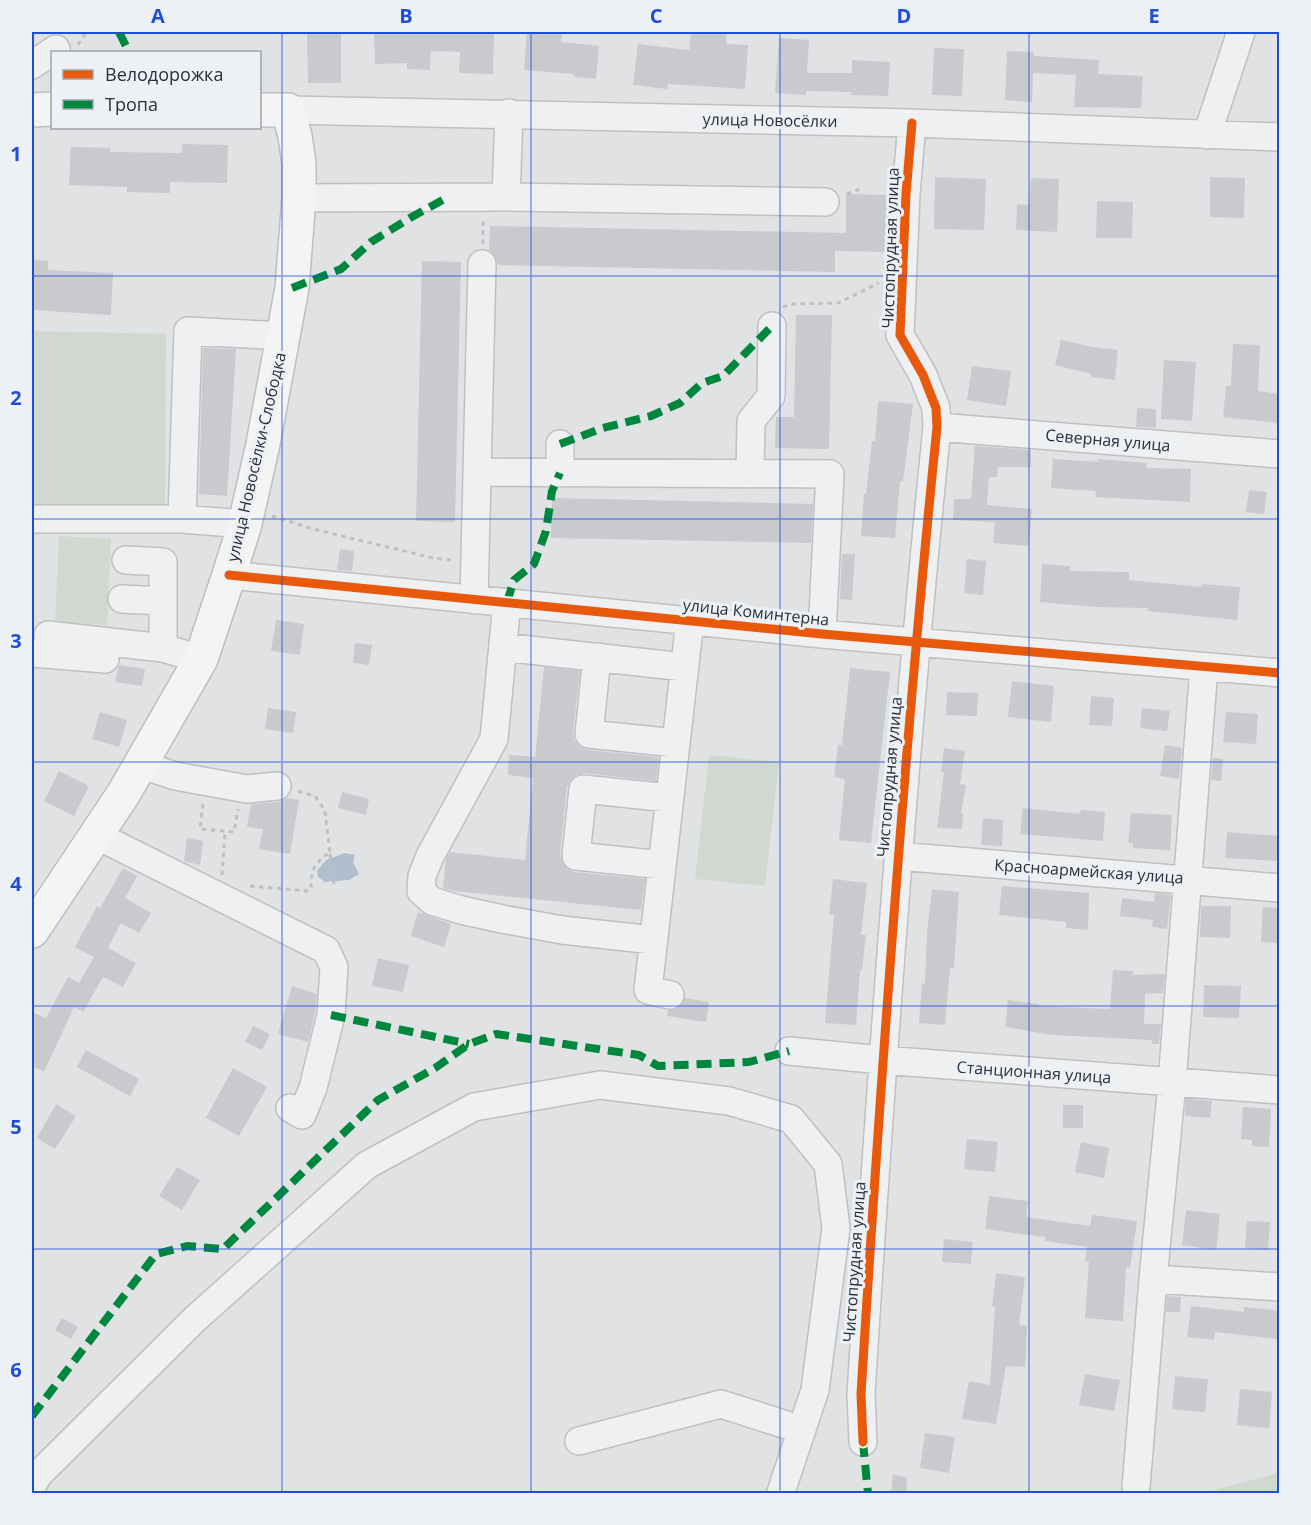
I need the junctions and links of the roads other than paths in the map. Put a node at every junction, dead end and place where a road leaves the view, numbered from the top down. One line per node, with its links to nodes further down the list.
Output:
1 (1241, 32): 11 (street)
2 (51, 55): 4 (street)
3 (51, 57): 5 (street)
4 (32, 65)
5 (32, 72)
6 (32, 110): 7 (main road)
7 (51, 110)
8 (274, 110): 9 (street, улица Новосёлки); 13 (main road, улица Новосёлки-Слободка)
9 (509, 113): 10 (street, улица Новосёлки); 14 (street)
10 (912, 123): 11 (street, улица Новосёлки); 19 (street, Чистопрудная улица)
11 (1207, 135): 12 (street, улица Новосёлки)
12 (1280, 137)
13 (299, 191): 14 (street); 18 (main road, улица Новосёлки-Слободка)
14 (495, 197): 15 (street)
15 (825, 202)
16 (482, 264): 22 (street)
17 (772, 326): 24 (street)
18 (283, 336): 25 (main road, улица Новосёлки-Слободка); 27 (street)
19 (937, 427): 21 (street, Северная улица); 37 (street, Чистопрудная улица)
20 (560, 444): 23 (street)
21 (1280, 454)
22 (477, 472): 23 (street); 32 (street)
23 (560, 473): 24 (street)
24 (750, 474): 36 (street)
25 (246, 516): 27 (street); 30 (main road, улица Новосёлки-Слободка)
26 (32, 519): 27 (street); 28 (street)
27 (182, 519)
28 (32, 524)
29 (126, 560): 33 (street)
30 (229, 575): 32 (street, улица Коминтерна); 42 (main road, улица Новосёлки-Слободка)
31 (122, 599): 33 (street)
32 (474, 600): 34 (street, улица Коминтерна)
33 (163, 601): 40 (street)
34 (507, 602): 35 (street, улица Коминтерна); 39 (street)
35 (690, 621): 36 (street, улица Коминтерна); 43 (street)
36 (822, 634): 37 (street, улица Коминтерна)
37 (915, 642): 44 (street, улица Коминтерна); 51 (street, Чистопрудная улица)
38 (40, 644): 40 (street)
39 (503, 647): 41 (street); 56 (street)
40 (154, 655): 42 (street)
41 (597, 657): 43 (street); 46 (street)
42 (201, 659): 47 (main road, улица Новосёлки-Слободка)
43 (684, 667): 46 (street)
44 (1204, 667): 45 (street, улица Коминтерна); 53 (street)
45 (1280, 673)
46 (676, 743): 49 (street)
47 (142, 765): 48 (street); 50 (main road, улица Новосёлки-Слободка)
48 (277, 786)
49 (669, 798): 52 (street); 52 (street)
50 (96, 835): 55 (main road, улица Новосёлки-Слободка); 62 (street)
51 (898, 856): 53 (street, Красноармейская улица); 59 (street, Чистопрудная улица)
52 (662, 865): 56 (street)
53 (1188, 879): 54 (street, Красноармейская улица); 60 (street)
54 (1280, 888)
55 (32, 931)
56 (654, 940): 57 (street)
57 (670, 995)
58 (789, 1050): 59 (street, Станционная улица)
59 (882, 1060): 60 (street, Станционная улица); 67 (street, Чистопрудная улица)
60 (1172, 1083): 61 (street, Станционная улица); 63 (street)
61 (1280, 1090)
62 (290, 1108)
63 (1153, 1279): 64 (street); 69 (street)
64 (1280, 1287)
65 (802, 1430): 66 (street); 68 (street); 70 (street)
66 (579, 1441)
67 (863, 1442)
68 (32, 1486)
69 (1136, 1487)
70 (781, 1491)

